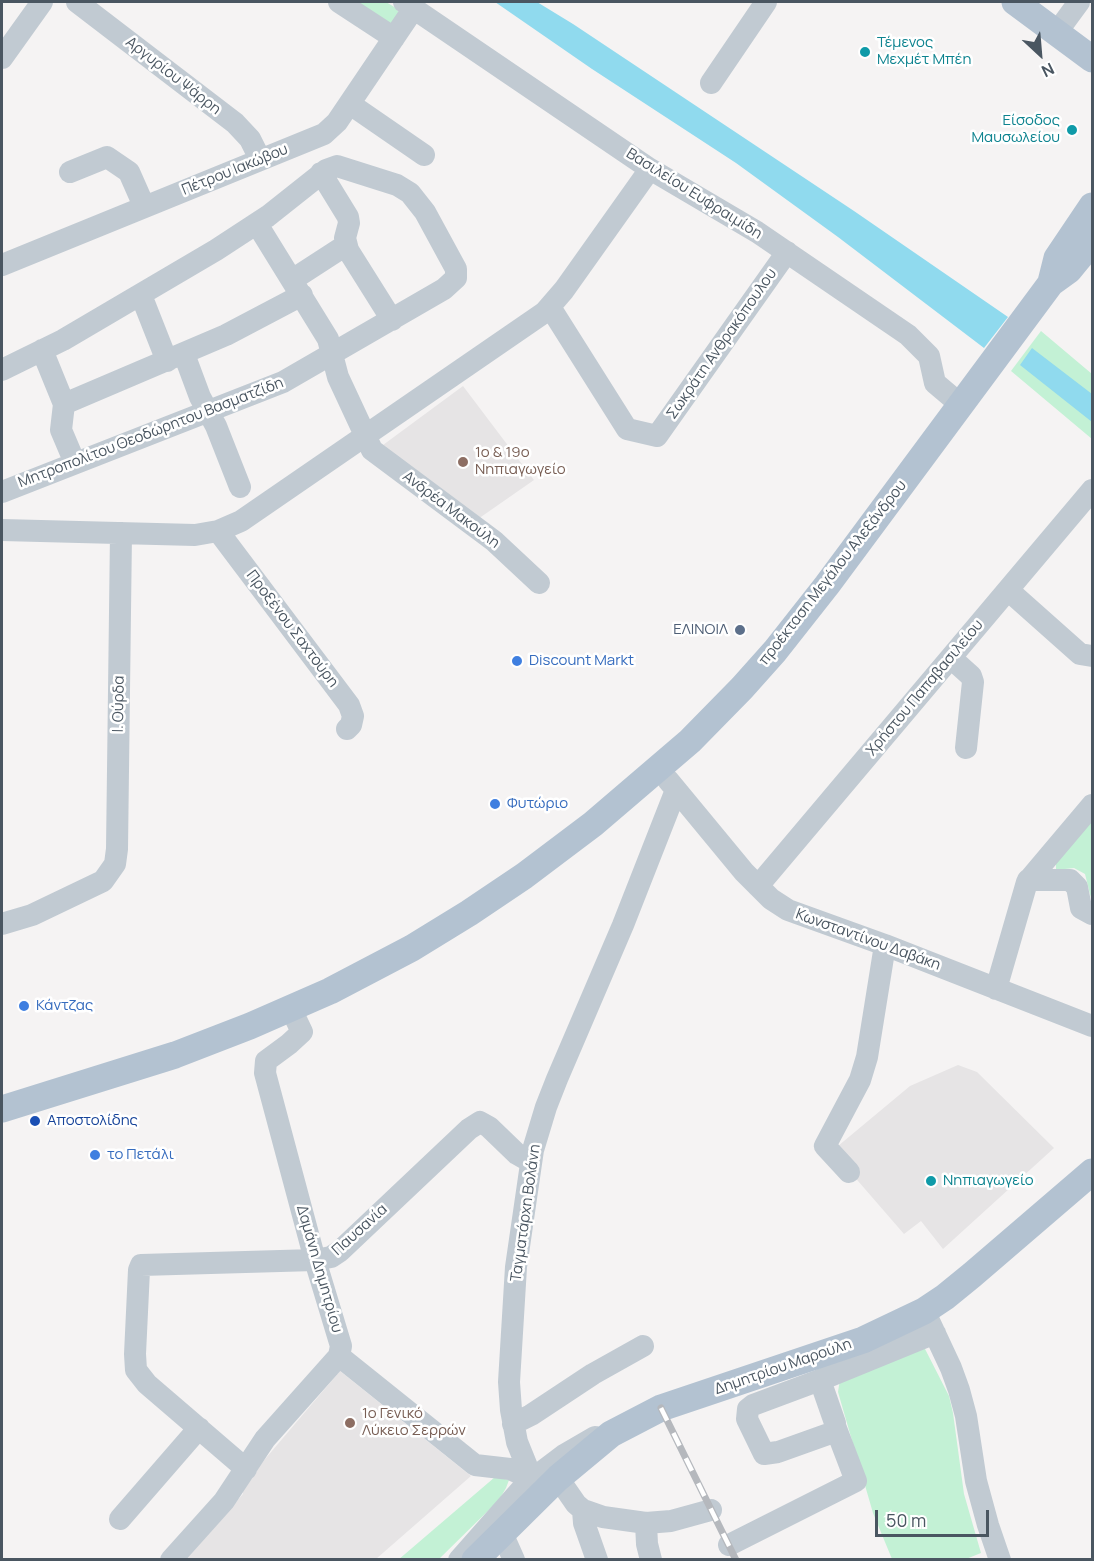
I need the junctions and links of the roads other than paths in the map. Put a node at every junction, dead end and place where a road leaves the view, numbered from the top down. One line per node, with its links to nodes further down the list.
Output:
1 (42, 2): 10 (street)
2 (77, 2): 15 (street, Αργυρίου Ψάρρη)
3 (339, 2): 9 (street)
4 (766, 2): 12 (street)
5 (1015, 2): 8 (main road)
6 (1079, 2): 8 (street)
7 (409, 5): 9 (street, Πέτρου Ιακώβου); 17 (street, Βασιλείου Ευφραιμίδη)
8 (1057, 32): 11 (main road)
9 (394, 38): 13 (street, Πέτρου Ιακώβου)
10 (2, 58)
11 (1092, 59)
12 (711, 82)
13 (350, 104): 14 (street); 15 (street, Πέτρου Ιακώβου)
14 (424, 155)
15 (260, 159): 19 (street, Πέτρου Ιακώβου)
16 (329, 169): 21 (street); 23 (street); 30 (street, Μητροπολίτου Θεοδώρητου Βασματζίδη)
17 (650, 169): 24 (street, Βασιλείου Ευφραιμίδη); 29 (street)
18 (70, 172): 19 (street)
19 (144, 206): 25 (street, Πέτρου Ιακώβου)
20 (1092, 206): 27 (main road)
21 (257, 224): 26 (street, Ανδρέα Μακούλη); 28 (street)
22 (1092, 242): 27 (main road)
23 (346, 245): 26 (street); 30 (street)
24 (787, 252): 29 (street, Σωκράτη Ανθρακόπουλου); 36 (street, Βασιλείου Ευφραιμίδη)
25 (2, 265)
26 (297, 288): 32 (street, Ανδρέα Μακούλη); 33 (street)
27 (1045, 292): 36 (main road, προέκταση Μεγάλου Αλεξάνδρου)
28 (141, 295): 31 (street); 33 (street)
29 (550, 307): 38 (street)
30 (392, 320): 32 (street, Μητροπολίτου Θεοδώρητου Βασματζίδη)
31 (42, 350): 34 (street); 35 (street)
32 (333, 354): 37 (street, Μητροπολίτου Θεοδώρητου Βασματζίδη); 38 (street, Ανδρέα Μακούλη)
33 (175, 357): 35 (street); 37 (street)
34 (2, 370)
35 (64, 404): 39 (street)
36 (961, 405): 52 (main road, προέκταση Μεγάλου Αλεξάνδρου)
37 (208, 411): 39 (street, Μητροπολίτου Θεοδώρητου Βασματζίδη); 40 (street)
38 (364, 436): 44 (street); 46 (street, Ανδρέα Μακούλη)
39 (75, 463): 42 (street, Μητροπολίτου Θεοδώρητου Βασματζίδη)
40 (240, 487)
41 (1092, 490): 47 (street, Χρήστου Παπαβασιλείου)
42 (2, 492)
43 (2, 530): 45 (street)
44 (218, 531): 45 (street); 50 (street, Προξένου Σαχτούρη)
45 (121, 533): 58 (street, Ι. Ούρδα)
46 (539, 584)
47 (1008, 590): 48 (street); 49 (street, Χρήστου Παπαβασιλείου)
48 (1092, 656)
49 (951, 658): 51 (street); 56 (street, Χρήστου Παπαβασιλείου)
50 (346, 729)
51 (966, 748)
52 (659, 769): 53 (street, Κωνσταντίνου Δαβάκη); 61 (main road, προέκταση Μεγάλου Αλεξάνδρου)
53 (676, 790): 56 (street, Κωνσταντίνου Δαβάκη); 64 (street, Ταγματάρχη Βολάνη)
54 (1092, 805): 55 (street)
55 (1029, 880): 57 (street); 60 (street)
56 (758, 886): 59 (street, Κωνσταντίνου Δαβάκη)
57 (1092, 914)
58 (2, 924)
59 (885, 945): 60 (street, Κωνσταντίνου Δαβάκη); 65 (street)
60 (996, 989): 62 (street, Κωνσταντίνου Δαβάκη)
61 (291, 1009): 63 (main road, προέκταση Μεγάλου Αλεξάνδρου); 67 (street, Δαμάνη Δημητρίου)
62 (1092, 1026)
63 (2, 1109)
64 (531, 1162): 67 (street, Παυσανία); 72 (street, Ταγματάρχη Βολάνη)
65 (849, 1172)
66 (1092, 1172): 68 (main road, Δημητρίου Μαρούλη)
67 (315, 1260): 70 (street, Δαμάνη Δημητρίου); 74 (street, Παυσανία)
68 (929, 1322): 71 (street); 76 (main road, Δημητρίου Μαρούλη); 89 (street)
69 (643, 1346): 72 (street)
70 (339, 1356): 75 (street); 76 (street)
71 (820, 1380): 73 (street); 73 (street)
72 (513, 1424): 76 (street, Ταγματάρχη Βολάνη)
73 (835, 1426): 82 (street)
74 (199, 1428): 75 (street); 79 (street)
75 (246, 1469): 83 (street)
76 (545, 1479): 77 (street, Ταγματάρχη Βολάνη); 81 (main road, Δημητρίου Μαρούλη); 84 (street)
77 (584, 1510): 80 (street); 87 (street)
78 (711, 1510): 80 (street)
79 (120, 1519)
80 (646, 1523): 88 (street)
81 (502, 1533): 85 (main road, Δημητρίου Μαρούλη); 86 (street)
82 (729, 1545)
83 (171, 1560)
84 (459, 1560)
85 (476, 1560)
86 (514, 1560)
87 (597, 1560)
88 (651, 1560)
89 (1000, 1560)

